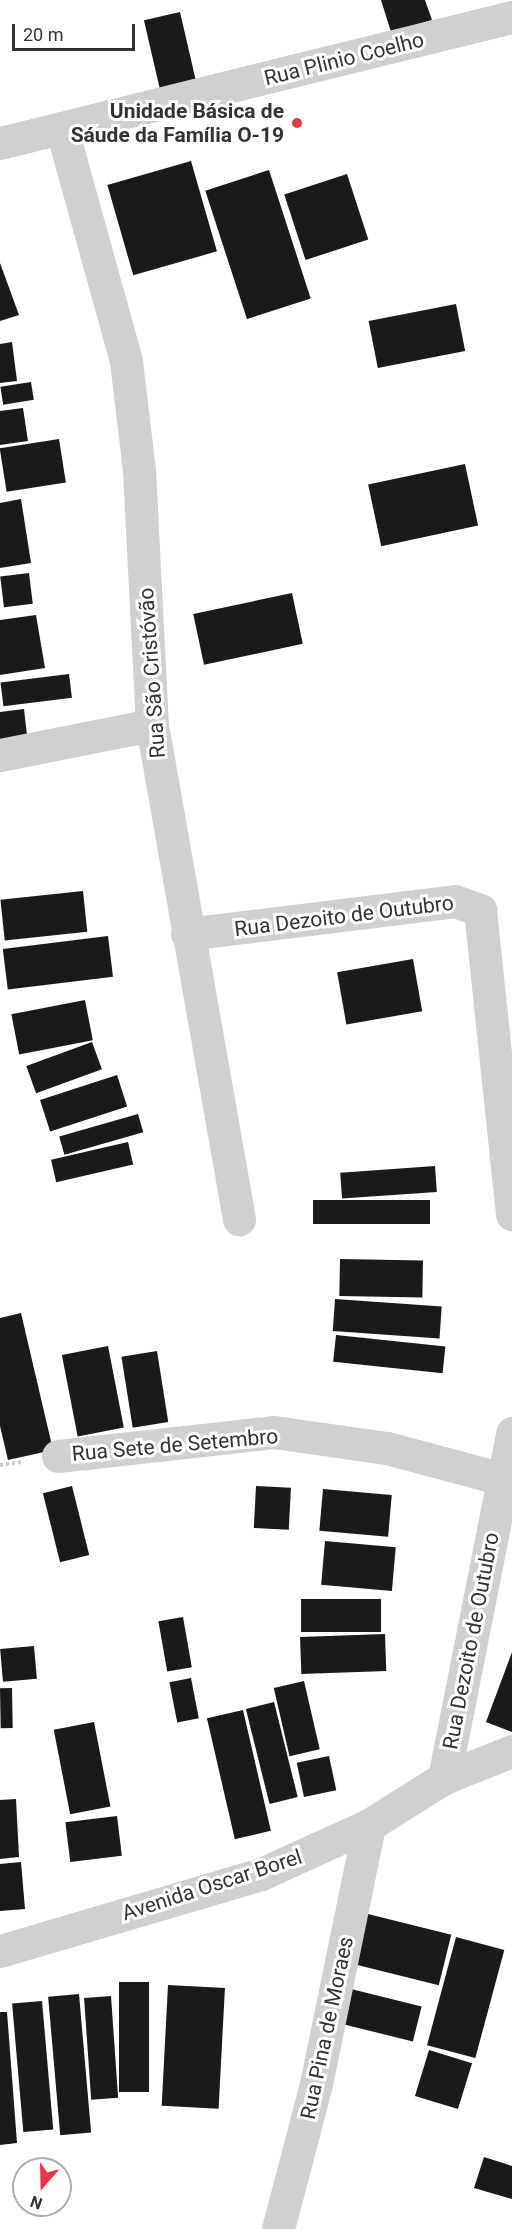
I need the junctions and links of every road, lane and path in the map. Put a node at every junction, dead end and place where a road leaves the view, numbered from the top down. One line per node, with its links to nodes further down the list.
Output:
1 (512, 16): 2 (street, Rua Plinio Coelho)
2 (62, 130): 3 (street, Rua Plinio Coelho); 4 (street, Rua São Cristóvão)
3 (0, 143)
4 (152, 725): 5 (street); 6 (street, Rua São Cristóvão)
5 (0, 754)
6 (187, 934): 7 (street, Rua Dezoito de Outubro); 8 (street, Rua São Cristóvão)
7 (512, 1214)
8 (239, 1219)
9 (512, 1433): 11 (street, Rua Dezoito de Outubro)
10 (58, 1456): 11 (street, Rua Sete de Setembro)
11 (503, 1479): 13 (street, Rua Dezoito de Outubro)
12 (512, 1751): 13 (street, Avenida Oscar Borel)
13 (444, 1778): 14 (street, Avenida Oscar Borel)
14 (369, 1825): 15 (street, Avenida Oscar Borel); 16 (street, Rua Pina de Moraes)
15 (0, 1951)
16 (278, 2229)

